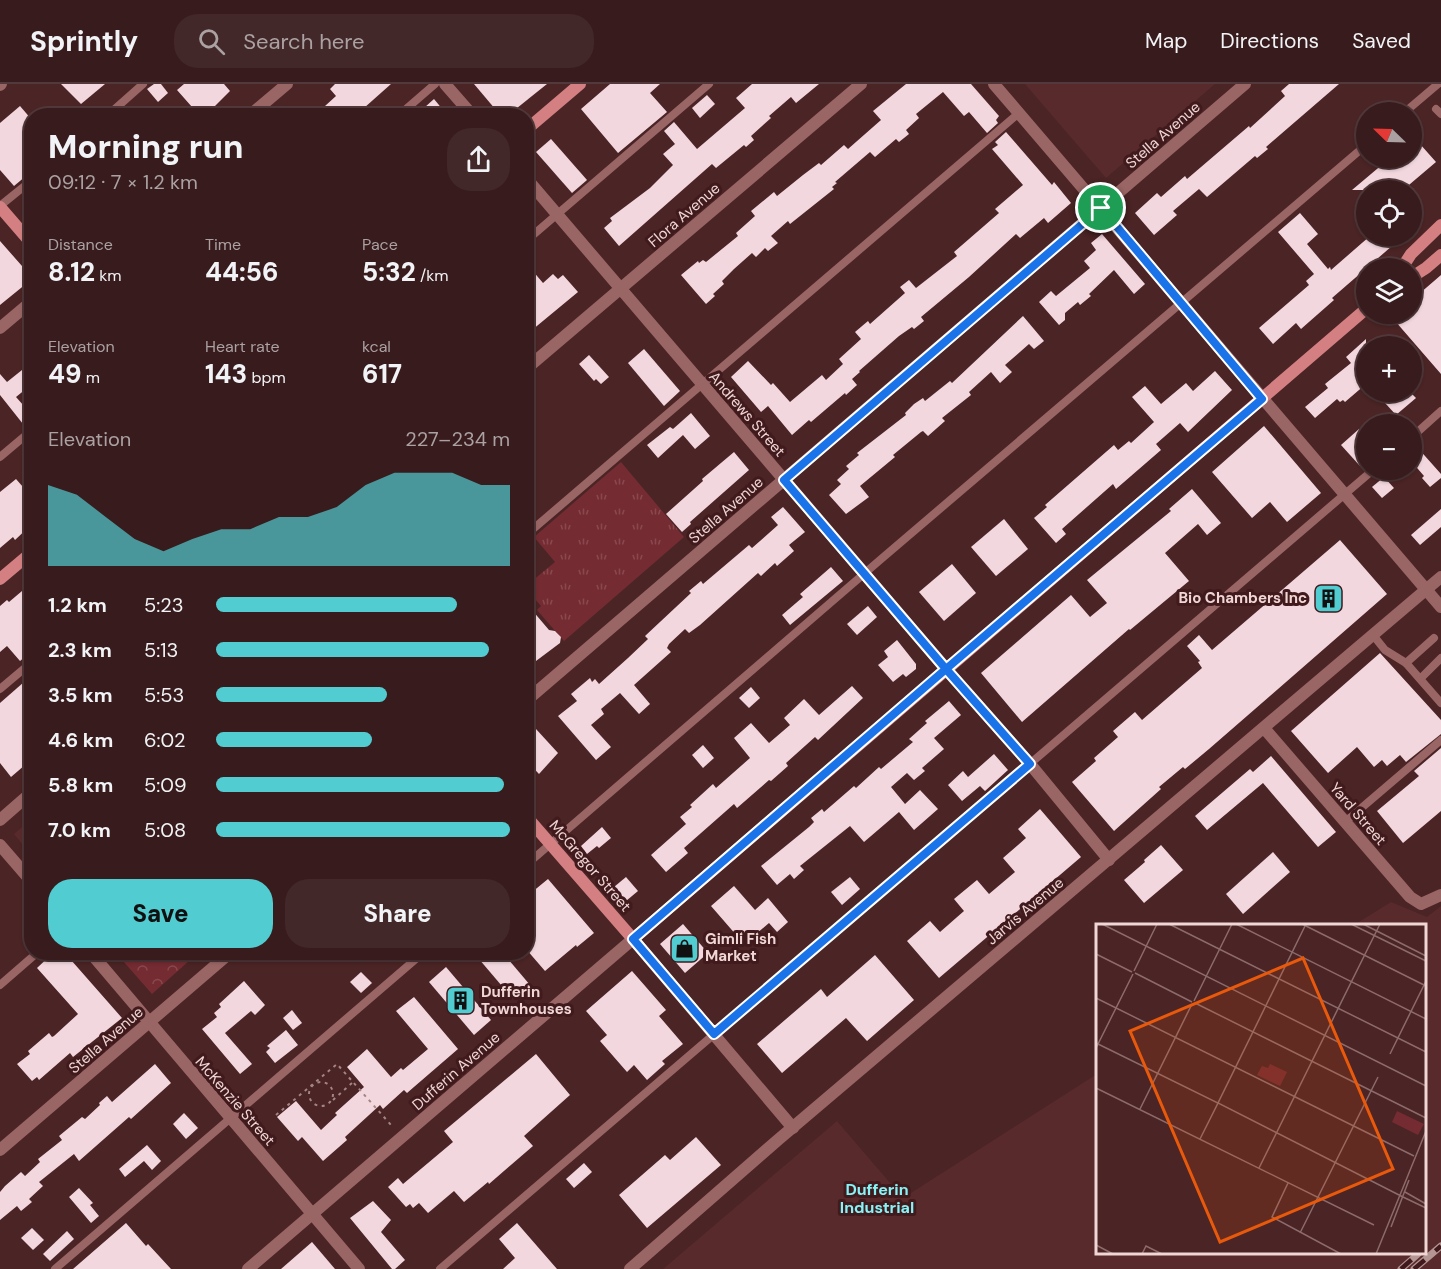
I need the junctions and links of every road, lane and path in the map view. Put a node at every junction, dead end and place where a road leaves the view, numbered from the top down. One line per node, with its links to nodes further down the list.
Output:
1 (144, 84): 12 (lane)
2 (286, 84): 13 (street)
3 (435, 84): 14 (lane)
4 (446, 84): 15 (street)
5 (580, 84): 17 (main road)
6 (709, 84): 23 (lane)
7 (861, 84): 30 (street, Flora Avenue)
8 (994, 84): 16 (street)
9 (1245, 84): 22 (street, Stella Avenue)
10 (1438, 84): 11 (lane)
11 (1416, 102)
12 (116, 108)
13 (258, 108)
14 (407, 108)
15 (466, 108)
16 (1019, 113): 22 (street); 36 (lane)
17 (534, 123)
18 (1356, 154): 31 (lane)
19 (24, 187): 21 (lane)
20 (534, 188): 23 (street, Andrews Street)
21 (0, 207): 25 (main road)
22 (1101, 208): 31 (street); 42 (street, Stella Avenue)
23 (557, 215): 26 (lane); 30 (street, Andrews Street)
24 (1441, 225): 28 (main road)
25 (24, 235)
26 (534, 235)
27 (1441, 255): 29 (main road)
28 (1408, 258)
29 (1422, 269)
30 (621, 289): 35 (street, Flora Avenue); 36 (street, Andrews Street)
31 (1182, 304): 37 (street); 47 (lane)
32 (24, 308): 34 (street)
33 (1356, 318): 37 (main road, Dufferin Avenue)
34 (0, 328)
35 (534, 362)
36 (702, 385): 42 (street, Andrews Street); 45 (lane)
37 (1262, 399): 44 (street); 57 (main road, Dufferin Avenue)
38 (1441, 411): 39 (lane)
39 (1422, 427)
40 (24, 437): 41 (lane)
41 (0, 457)
42 (784, 480): 47 (street, Andrews Street); 60 (street, Stella Avenue)
43 (1361, 480): 44 (lane)
44 (1344, 494): 50 (street); 64 (lane)
45 (534, 528)
46 (24, 559): 49 (main road)
47 (864, 573): 57 (street, Andrews Street); 69 (lane)
48 (1441, 577): 50 (street, Jarvis Avenue)
49 (0, 579)
50 (1426, 590): 51 (street); 52 (street, Jarvis Avenue)
51 (1441, 607)
52 (1373, 635): 55 (lane); 62 (street, Jarvis Avenue)
53 (1434, 638): 55 (lane)
54 (1441, 658): 58 (lane)
55 (1406, 663): 58 (lane)
56 (24, 669): 59 (lane)
57 (946, 669): 64 (street, Andrews Street); 75 (main road, Dufferin Avenue)
58 (1421, 678): 61 (lane)
59 (0, 689)
60 (534, 694)
61 (1440, 700)
62 (1264, 728): 67 (street, Yard Street); 72 (street, Jarvis Avenue)
63 (1441, 740): 67 (lane)
64 (1030, 764): 72 (street, Andrews Street); 82 (lane)
65 (24, 799): 66 (street)
66 (0, 820)
67 (1345, 822): 74 (street, Yard Street)
68 (534, 825): 69 (main road, McGregor Street)
69 (551, 844): 71 (lane); 75 (main road, McGregor Street)
70 (0, 845): 73 (street)
71 (534, 858)
72 (1110, 860): 89 (street, Jarvis Avenue)
73 (24, 873)
74 (1439, 897)
75 (633, 939): 82 (street, McGregor Street); 91 (street, Dufferin Avenue)
76 (29, 960): 80 (lane)
77 (97, 960): 81 (street, McKenzie Street)
78 (222, 960): 81 (street, Stella Avenue)
79 (415, 960): 87 (lane)
80 (0, 985)
81 (148, 1023): 87 (street, McKenzie Street); 90 (street, Stella Avenue)
82 (714, 1034): 89 (street, McGregor Street); 95 (lane)
83 (353, 1082): 84 (path); 85 (path); 88 (path)
84 (312, 1085): 85 (path); 85 (path); 86 (path)
85 (331, 1101)
86 (276, 1115)
87 (230, 1119): 91 (street, McKenzie Street); 92 (lane)
88 (391, 1125)
89 (793, 1128): 96 (street, Jarvis Avenue)
90 (0, 1150)
91 (312, 1214): 93 (street, Dufferin Avenue); 94 (street, McKenzie Street)
92 (55, 1269)
93 (248, 1269)
94 (359, 1269)
95 (440, 1269)
96 (630, 1269)

